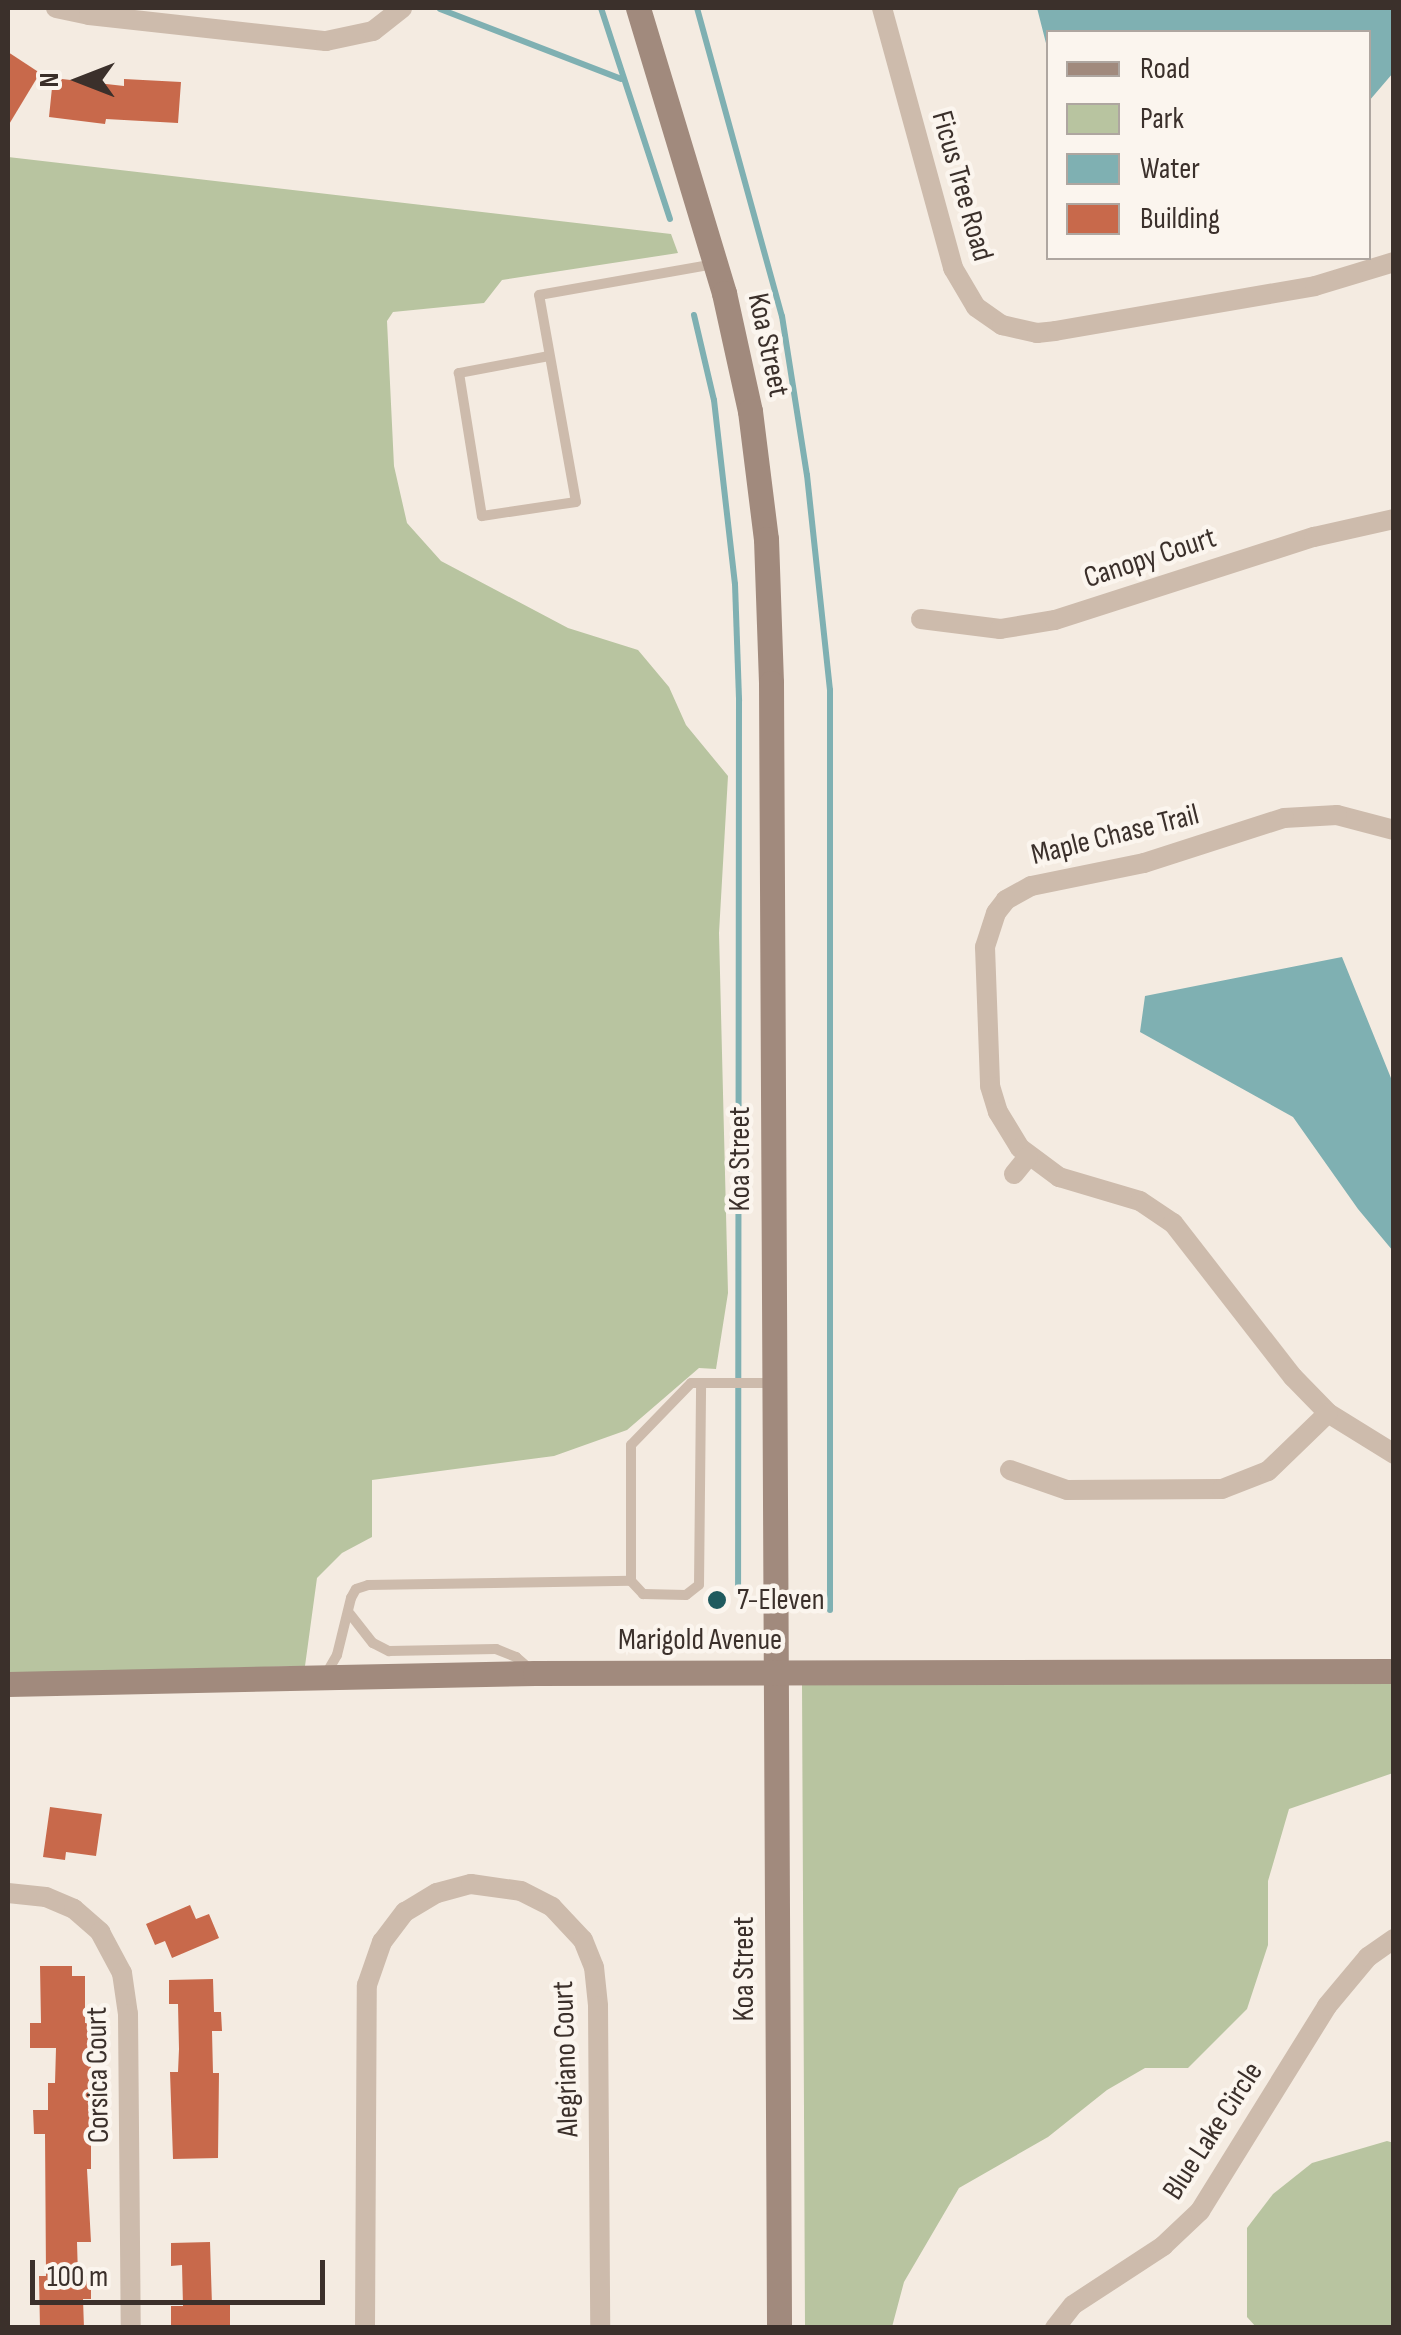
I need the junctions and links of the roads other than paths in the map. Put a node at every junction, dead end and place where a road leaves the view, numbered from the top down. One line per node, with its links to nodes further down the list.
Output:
1 (56, 8): 2 (street)
2 (402, 8)
3 (638, 8): 6 (main road, Koa Street)
4 (882, 8): 5 (street, Ficus Tree Road)
5 (1394, 262)
6 (716, 264): 7 (lane); 14 (main road, Koa Street)
7 (550, 356): 7 (lane)
8 (1394, 519): 9 (street, Canopy Court)
9 (921, 619)
10 (1394, 830): 11 (street, Maple Chase Trail)
11 (1028, 1158): 12 (street); 15 (street, Maple Chase Trail)
12 (1014, 1174)
13 (701, 1383): 14 (lane); 18 (lane); 18 (lane)
14 (774, 1383): 22 (main road, Koa Street)
15 (1328, 1413): 16 (street, Maple Chase Trail); 17 (street)
16 (1394, 1454)
17 (1010, 1470)
18 (631, 1581): 19 (lane)
19 (350, 1614): 21 (lane); 23 (lane)
20 (1394, 1671): 22 (main road, Marigold Avenue)
21 (535, 1673): 22 (main road, Marigold Avenue); 23 (main road, Marigold Avenue)
22 (775, 1673): 30 (main road, Koa Street)
23 (324, 1676): 24 (main road, Marigold Avenue)
24 (8, 1684)
25 (8, 1893): 27 (street, Corsica Court)
26 (1394, 1938): 31 (street, Blue Lake Circle)
27 (130, 2328)
28 (365, 2328): 29 (street, Alegriano Court)
29 (600, 2328)
30 (779, 2328)
31 (1055, 2328)

